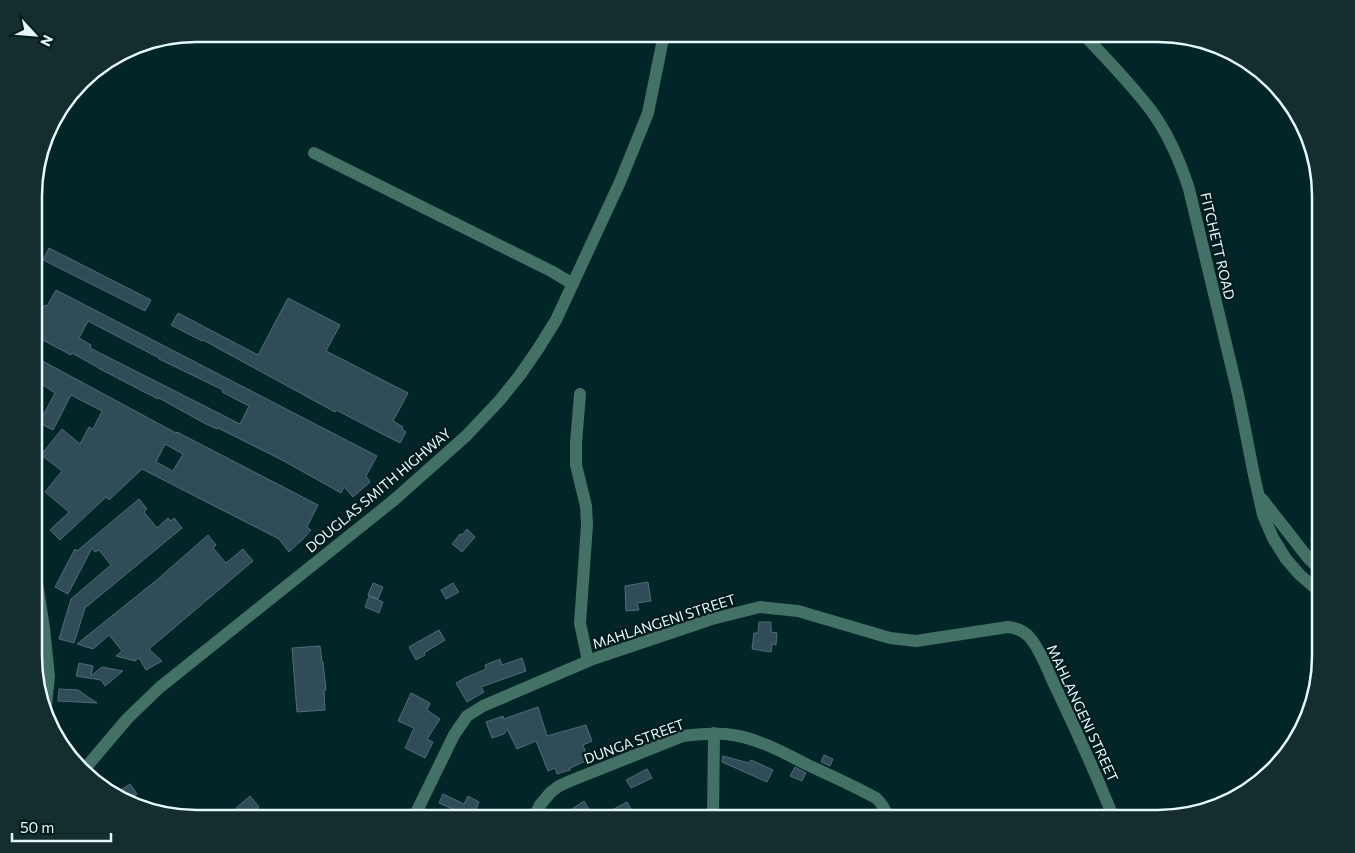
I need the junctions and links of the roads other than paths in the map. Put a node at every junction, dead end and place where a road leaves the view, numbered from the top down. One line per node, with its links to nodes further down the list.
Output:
1 (1090, 42): 6 (street, FITCHETT ROAD)
2 (662, 43): 4 (street, DOUGLAS SMITH HIGHWAY)
3 (314, 153): 4 (street)
4 (575, 279): 13 (street, DOUGLAS SMITH HIGHWAY)
5 (580, 394): 10 (street)
6 (1259, 495): 7 (street, FITCHETT ROAD); 8 (street, FITCHETT ROAD)
7 (1312, 562)
8 (1312, 585)
9 (42, 615): 11 (street)
10 (588, 661): 14 (street, MAHLANGENI STREET); 18 (street, MAHLANGENI STREET)
11 (47, 693)
12 (714, 734): 15 (street, DUNGA STREET); 16 (street); 17 (street, DUNGA STREET)
13 (87, 766)
14 (417, 810)
15 (538, 810)
16 (713, 810)
17 (885, 810)
18 (1110, 810)

